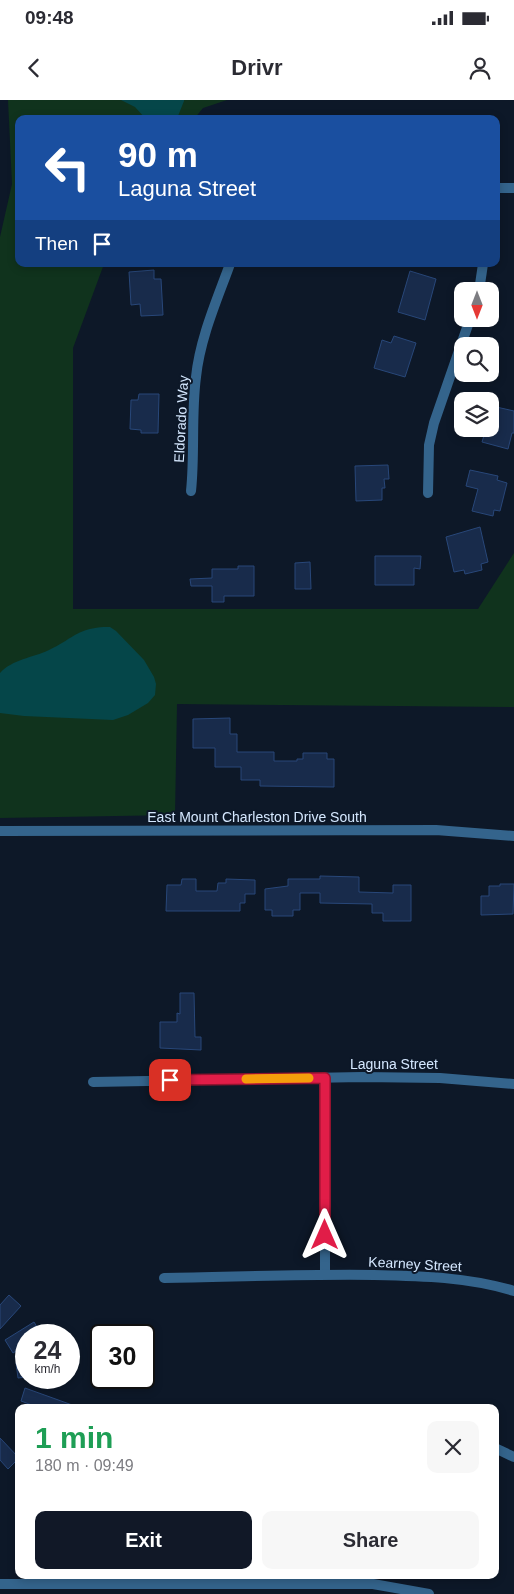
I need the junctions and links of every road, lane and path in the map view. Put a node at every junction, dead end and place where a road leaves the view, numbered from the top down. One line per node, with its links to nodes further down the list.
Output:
1 (500, 188): 2 (street)
2 (514, 188)
3 (229, 267): 7 (street, Eldorado Way)
4 (483, 267): 5 (street)
5 (480, 282)
6 (467, 328): 8 (street)
7 (191, 491)
8 (428, 493)
9 (0, 831): 10 (street, East Mount Charleston Drive South)
10 (514, 836)
11 (325, 1078): 12 (street, Laguna Street); 13 (street, Laguna Street); 14 (street)
12 (93, 1082)
13 (514, 1084)
14 (325, 1274): 15 (street, Kearney Street); 16 (street, Kearney Street)
15 (164, 1278)
16 (514, 1291)
17 (499, 1450): 18 (street)
18 (514, 1456)
19 (288, 1579): 20 (street); 21 (street)
20 (0, 1584)
21 (429, 1594)

